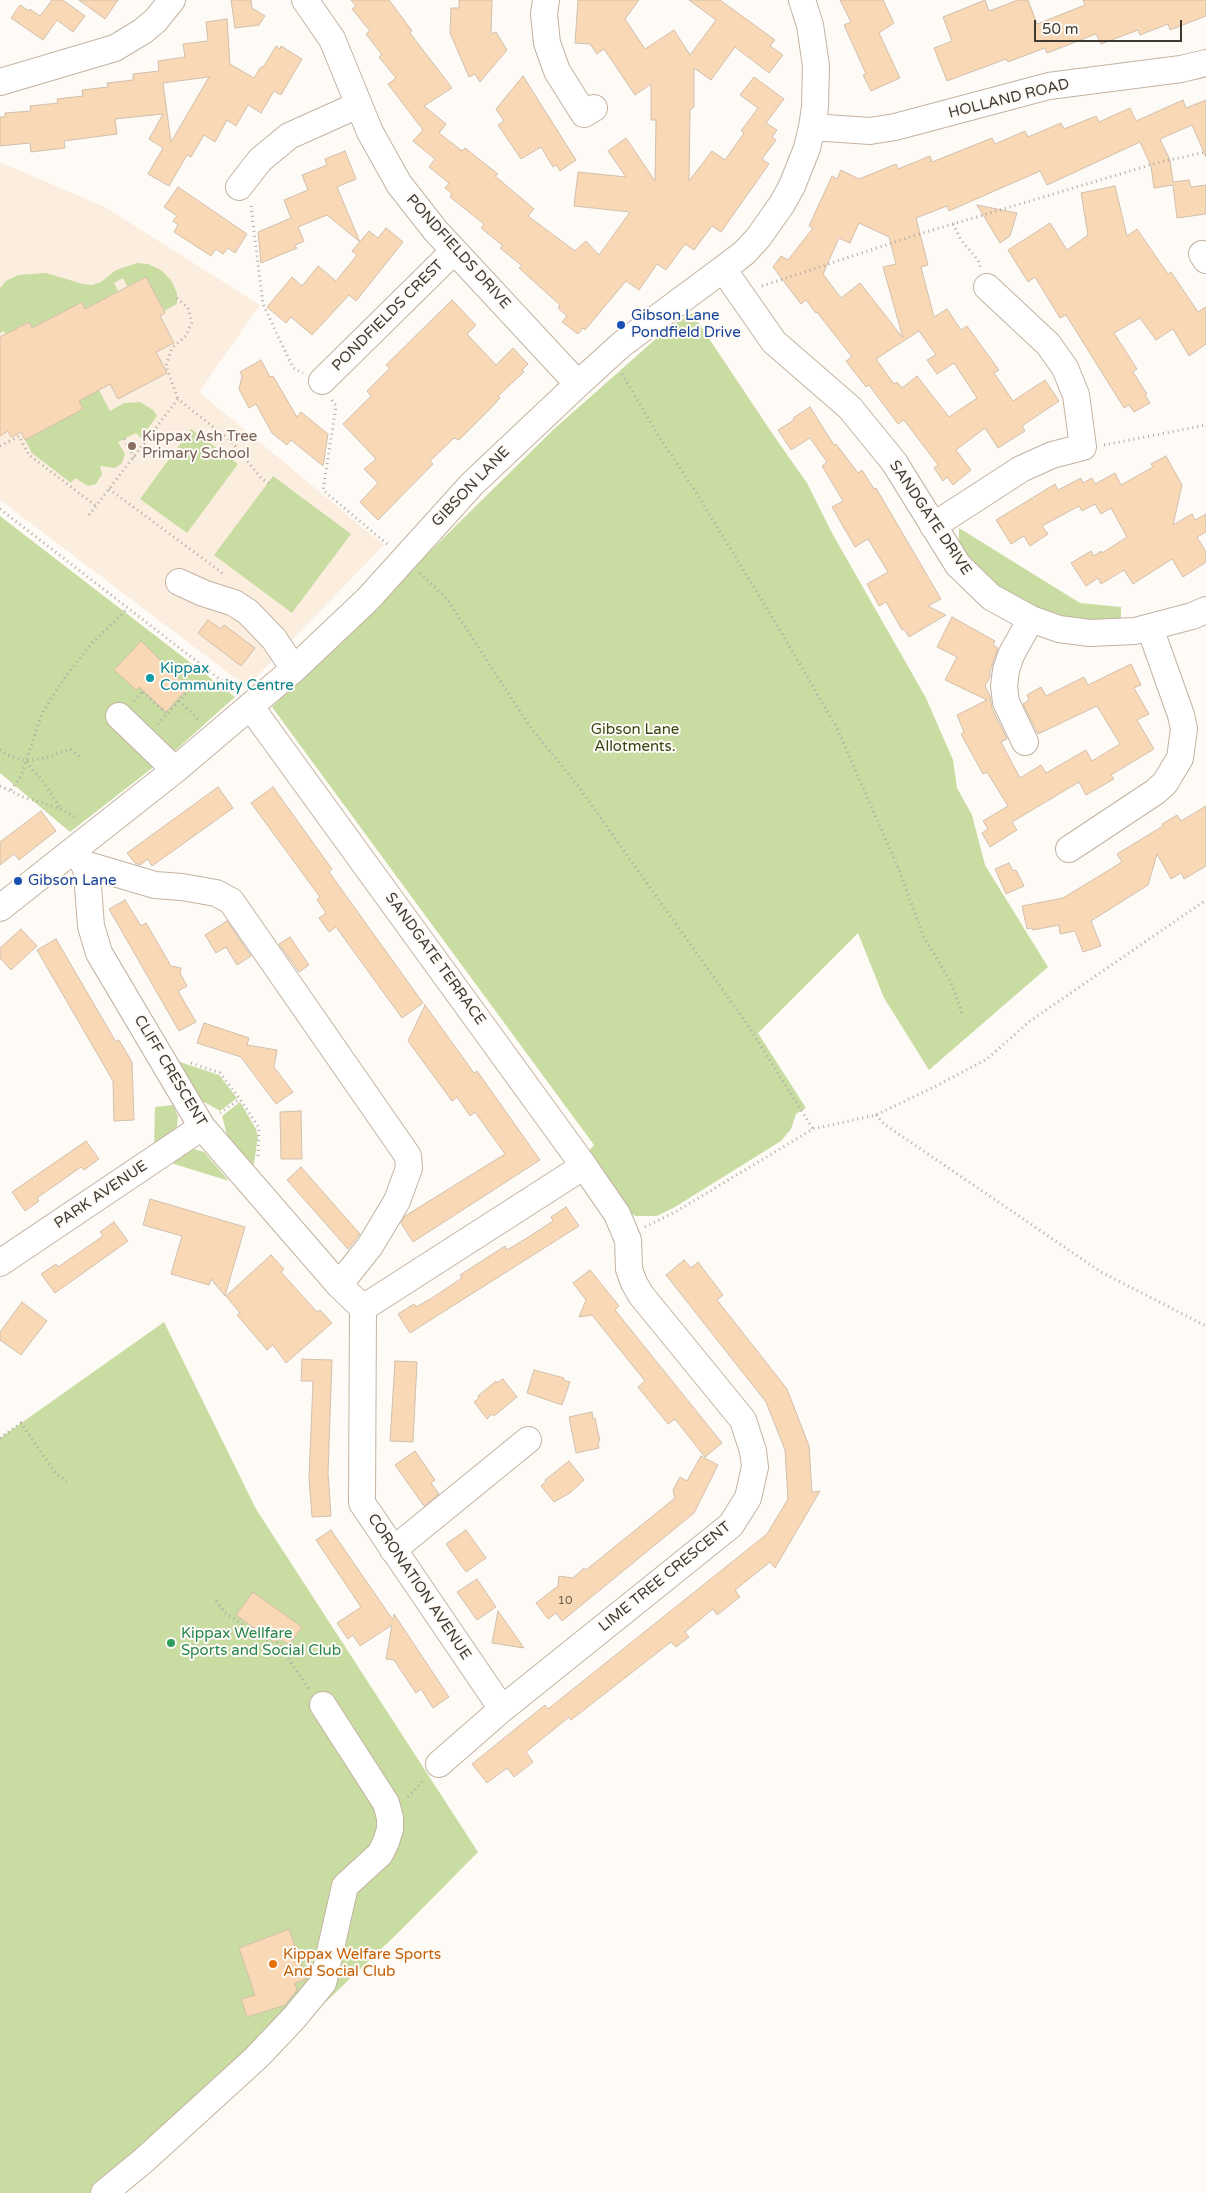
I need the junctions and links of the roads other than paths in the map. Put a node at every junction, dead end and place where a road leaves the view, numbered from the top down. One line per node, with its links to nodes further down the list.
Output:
1 (172, 0): 6 (street)
2 (305, 0): 7 (street, PONDFIELDS DRIVE)
3 (546, 0): 8 (street)
4 (802, 0): 9 (street, GIBSON LANE)
5 (1206, 64): 9 (street, HOLLAND ROAD)
6 (0, 82)
7 (358, 105): 10 (street); 11 (street, PONDFIELDS DRIVE)
8 (594, 108)
9 (812, 127): 12 (street, GIBSON LANE)
10 (239, 187)
11 (454, 251): 14 (street, PONDFIELDS CREST); 15 (street, PONDFIELDS DRIVE)
12 (723, 269): 15 (street, GIBSON LANE); 16 (street, SANDGATE DRIVE)
13 (987, 287): 16 (street)
14 (322, 381)
15 (578, 384): 21 (street, GIBSON LANE)
16 (933, 526): 19 (street, SANDGATE DRIVE)
17 (179, 582): 21 (street)
18 (1206, 610): 20 (street, SANDGATE DRIVE)
19 (1030, 619): 20 (street, SANDGATE DRIVE); 24 (street)
20 (1150, 628): 27 (street)
21 (294, 669): 22 (street, GIBSON LANE)
22 (250, 706): 25 (street, GIBSON LANE); 30 (street, SANDGATE TERRACE)
23 (125, 710): 25 (street)
24 (1025, 742)
25 (175, 770): 26 (street, GIBSON LANE)
26 (83, 850): 28 (street, GIBSON LANE); 29 (street, CLIFF CRESCENT); 33 (street)
27 (1069, 850)
28 (0, 908)
29 (202, 1127): 32 (street, PARK AVENUE); 33 (street, CLIFF CRESCENT)
30 (584, 1166): 31 (street, SANDGATE TERRACE); 34 (street)
31 (622, 1225): 38 (street, LIME TREE CRESCENT)
32 (0, 1263)
33 (339, 1284): 34 (street, CLIFF CRESCENT)
34 (363, 1308): 36 (street, CORONATION AVENUE)
35 (528, 1440): 36 (street)
36 (392, 1550): 38 (street, CORONATION AVENUE)
37 (323, 1705): 40 (street)
38 (502, 1709): 39 (street, LIME TREE CRESCENT)
39 (438, 1764)
40 (104, 2193)

